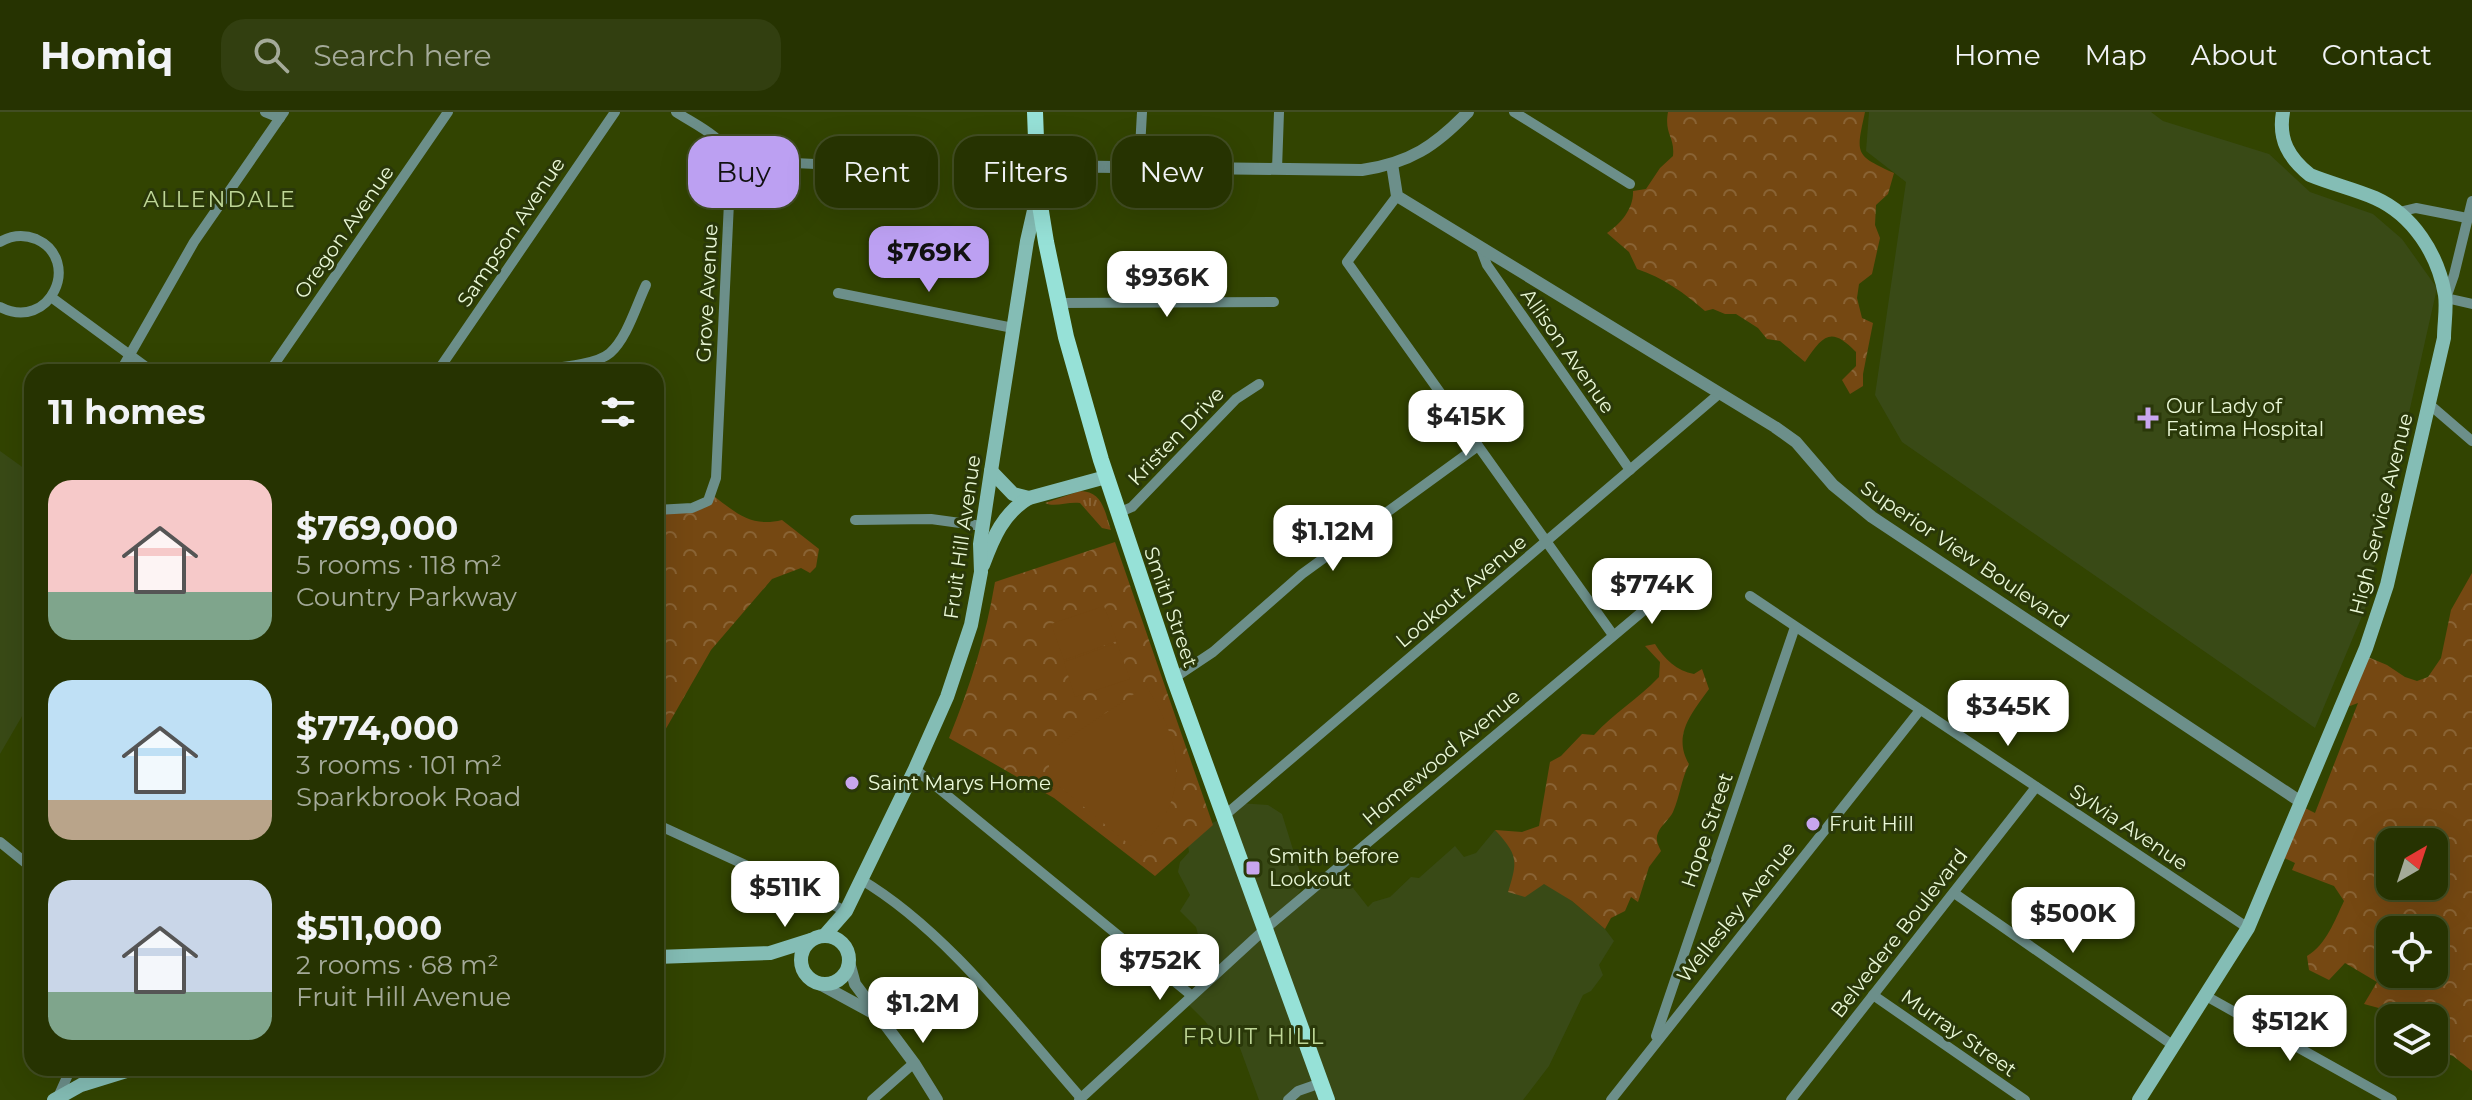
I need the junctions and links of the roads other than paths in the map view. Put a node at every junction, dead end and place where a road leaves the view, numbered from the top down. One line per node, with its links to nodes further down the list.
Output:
1 (265, 112): 11 (street)
2 (448, 112): 40 (street, Oregon Avenue)
3 (615, 112): 41 (street, Sampson Avenue)
4 (676, 112): 12 (street)
5 (1035, 112): 13 (main road, Smith Street)
6 (1142, 112): 14 (street)
7 (1279, 112): 17 (street)
8 (1468, 112): 15 (street)
9 (1514, 112): 18 (street)
10 (2283, 112): 24 (main road, High Service Avenue)
11 (282, 115): 37 (street)
12 (711, 136)
13 (1036, 136)
14 (1141, 136)
15 (1392, 164): 17 (street); 19 (street)
16 (1232, 168): 17 (street)
17 (1277, 169)
18 (1630, 184)
19 (1397, 196): 27 (street, Superior View Boulevard); 47 (street)
20 (2472, 201): 25 (street)
21 (729, 208): 52 (street, Grove Avenue)
22 (1035, 208): 36 (main road, Fruit Hill Avenue)
23 (1041, 208): 33 (main road, Smith Street)
24 (2399, 212): 25 (street); 31 (main road, High Service Avenue)
25 (2467, 218): 31 (street)
26 (0, 242): 30 (street)
27 (1481, 249): 44 (street, Superior View Boulevard); 48 (street, Allison Avenue)
28 (646, 285): 42 (street)
29 (838, 293): 36 (street)
30 (51, 297): 35 (street); 37 (street)
31 (2446, 298): 34 (street); 45 (main road, High Service Avenue)
32 (1274, 302): 33 (street)
33 (1059, 303): 50 (main road, Smith Street)
34 (2472, 304)
35 (0, 307)
36 (1013, 328): 49 (main road, Fruit Hill Avenue)
37 (129, 355): 38 (street); 39 (street)
38 (124, 364)
39 (142, 364)
40 (275, 364)
41 (442, 364)
42 (574, 364)
43 (1259, 384): 53 (street, Kristen Drive)
44 (1720, 393): 48 (street, Lookout Avenue); 66 (street, Superior View Boulevard)
45 (2429, 404): 46 (street); 66 (main road, High Service Avenue)
46 (2472, 441)
47 (1478, 446): 56 (street); 62 (street)
48 (1630, 470): 56 (street, Lookout Avenue)
49 (991, 471): 51 (main road); 55 (main road, Fruit Hill Avenue)
50 (1106, 477): 51 (main road); 53 (main road, Smith Street)
51 (1029, 498): 57 (main road)
52 (664, 510)
53 (1118, 513): 62 (main road, Smith Street)
54 (855, 520): 55 (street)
55 (982, 526): 57 (main road, Fruit Hill Avenue)
56 (1546, 542): 61 (street); 67 (street, Lookout Avenue)
57 (981, 572): 64 (main road, Fruit Hill Avenue)
58 (1668, 590): 61 (street, Homewood Avenue)
59 (1750, 596): 60 (street, Sylvia Avenue)
60 (1795, 627): 63 (street, Sylvia Avenue); 87 (street, Hope Street)
61 (1613, 635): 75 (street, Homewood Avenue)
62 (1174, 678): 67 (main road, Smith Street)
63 (1920, 710): 65 (street, Sylvia Avenue); 87 (street, Wellesley Avenue)
64 (915, 769): 71 (main road, Fruit Hill Avenue); 83 (street)
65 (2036, 787): 72 (street, Belvedere Boulevard); 74 (street, Sylvia Avenue)
66 (2301, 802): 74 (main road, High Service Avenue)
67 (1224, 816): 75 (main road, Smith Street)
68 (664, 828): 73 (street)
69 (0, 842): 70 (street)
70 (24, 862)
71 (860, 879): 73 (main road, Fruit Hill Avenue); 94 (street)
72 (1954, 893): 84 (street, Belvedere Boulevard); 88 (street)
73 (846, 911): 76 (main road, Fruit Hill Avenue); 77 (main road, Fruit Hill Avenue)
74 (2248, 928): 85 (main road, High Service Avenue)
75 (1265, 929): 83 (street, Homewood Avenue); 92 (main road, Smith Street)
76 (818, 938): 77 (main road); 78 (main road); 81 (main road)
77 (842, 944): 80 (main road)
78 (770, 953): 79 (main road); 81 (main road)
79 (664, 957)
80 (849, 962): 82 (main road); 86 (street)
81 (803, 970): 82 (main road)
82 (816, 982): 86 (street)
83 (1191, 995): 94 (street, Homewood Avenue)
84 (1873, 995): 95 (street, Belvedere Boulevard); 101 (street, Murray Street)
85 (2206, 996): 88 (main road, High Service Avenue); 103 (street)
86 (876, 1015): 89 (street)
87 (1653, 1046): 100 (street, Wellesley Avenue)
88 (2174, 1046): 102 (main road, High Service Avenue)
89 (914, 1063): 96 (street); 97 (street)
90 (67, 1076): 93 (street)
91 (93, 1076): 93 (main road)
92 (1321, 1083): 98 (street); 99 (main road, Smith Street)
93 (56, 1099)
94 (1080, 1099)
95 (1793, 1099)
96 (872, 1100)
97 (937, 1100)
98 (1288, 1100)
99 (1327, 1100)
100 (1611, 1100)
101 (2025, 1100)
102 (2139, 1100)
103 (2392, 1100)

